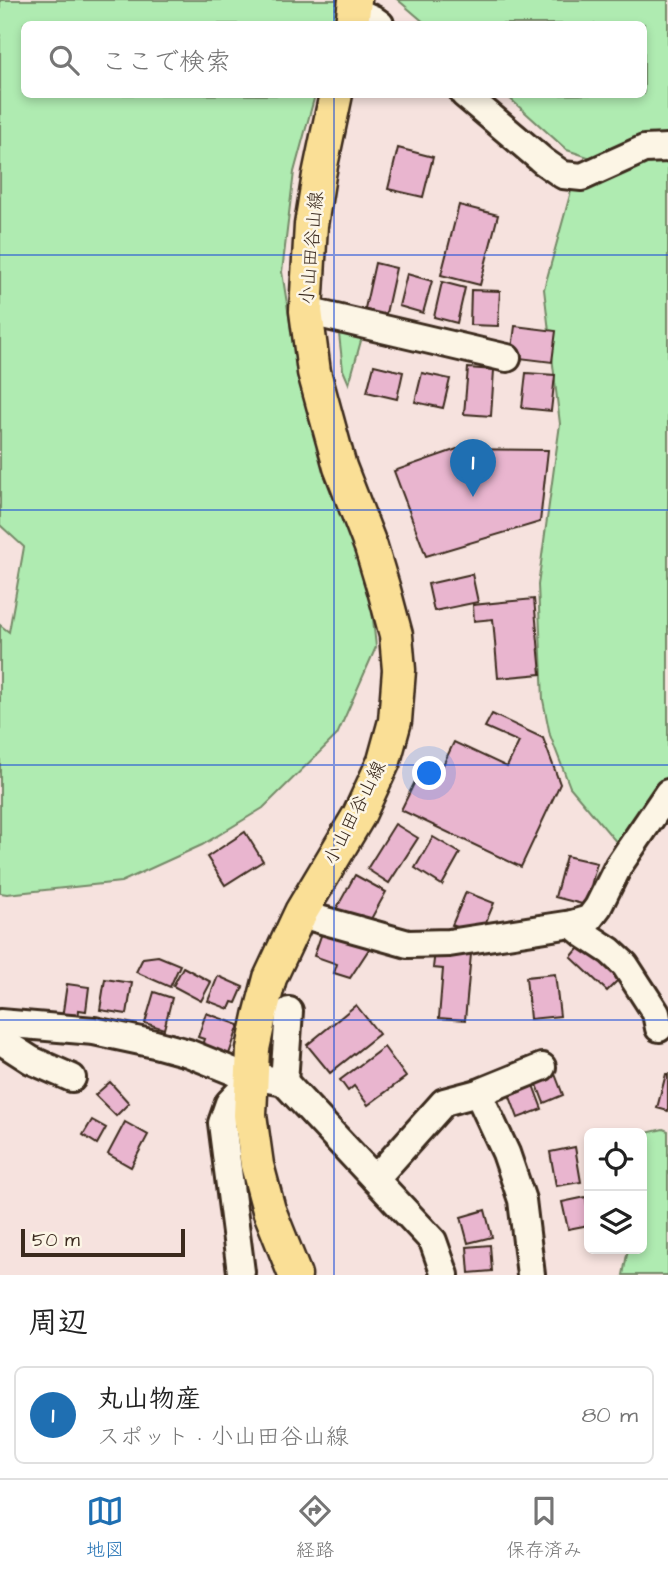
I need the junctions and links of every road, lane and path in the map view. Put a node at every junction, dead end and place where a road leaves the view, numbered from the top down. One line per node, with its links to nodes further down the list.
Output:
1 (336, 98): 4 (main road, 小山田谷山線)
2 (469, 98): 3 (street)
3 (668, 148)
4 (306, 311): 5 (street); 7 (main road, 小山田谷山線)
5 (507, 358)
6 (668, 793): 8 (street)
7 (302, 912): 8 (street); 15 (main road, 小山田谷山線)
8 (572, 924): 11 (street)
9 (289, 1011): 16 (street)
10 (0, 1023): 15 (street)
11 (659, 1028)
12 (0, 1040): 14 (street)
13 (542, 1067): 17 (street)
14 (72, 1078)
15 (251, 1079): 16 (street); 19 (street); 20 (main road, 小山田谷山線)
16 (285, 1082): 18 (street)
17 (478, 1093): 18 (street); 22 (street)
18 (375, 1179): 21 (street)
19 (241, 1272)
20 (295, 1275)
21 (445, 1275)
22 (531, 1275)

